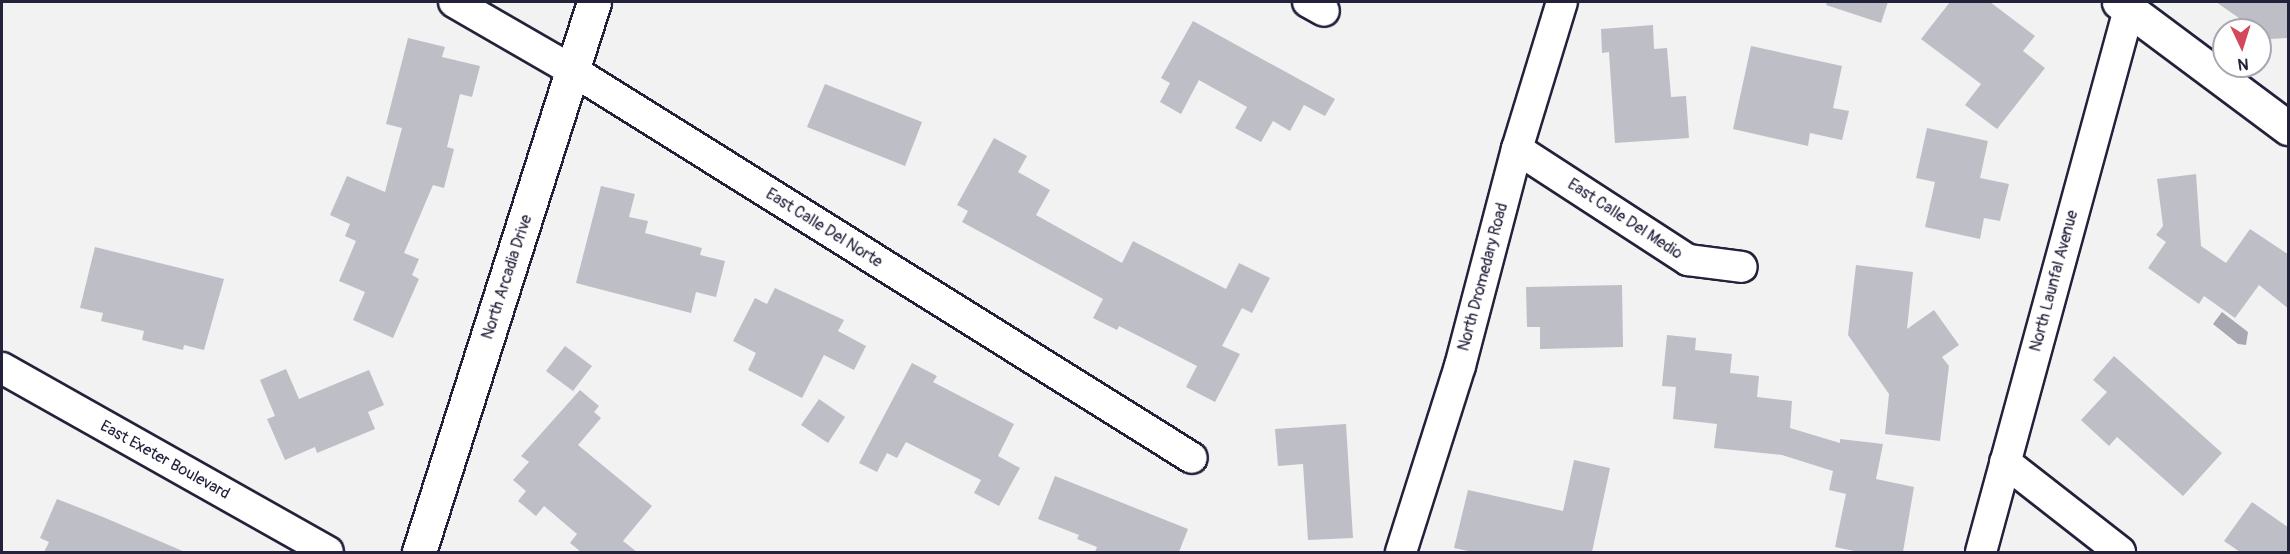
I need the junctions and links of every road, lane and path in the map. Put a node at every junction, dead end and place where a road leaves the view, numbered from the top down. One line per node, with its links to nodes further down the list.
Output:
1 (454, 2): 5 (street, East Calle Del Norte)
2 (594, 2): 5 (street, North Arcadia Drive)
3 (1562, 2): 7 (street, North Dromedary Road)
4 (2124, 5): 6 (street); 11 (street, North Launfal Avenue)
5 (572, 70): 10 (street, East Calle Del Norte); 13 (street, North Arcadia Drive)
6 (2289, 128)
7 (1517, 149): 8 (street, East Calle Del Medio); 14 (street, North Dromedary Road)
8 (1742, 267)
9 (2, 368): 12 (street, East Exeter Boulevard)
10 (1192, 458)
11 (2006, 462): 15 (street, North Launfal Avenue); 16 (street)
12 (328, 552)
13 (419, 552)
14 (1401, 552)
15 (1981, 552)
16 (2120, 552)

